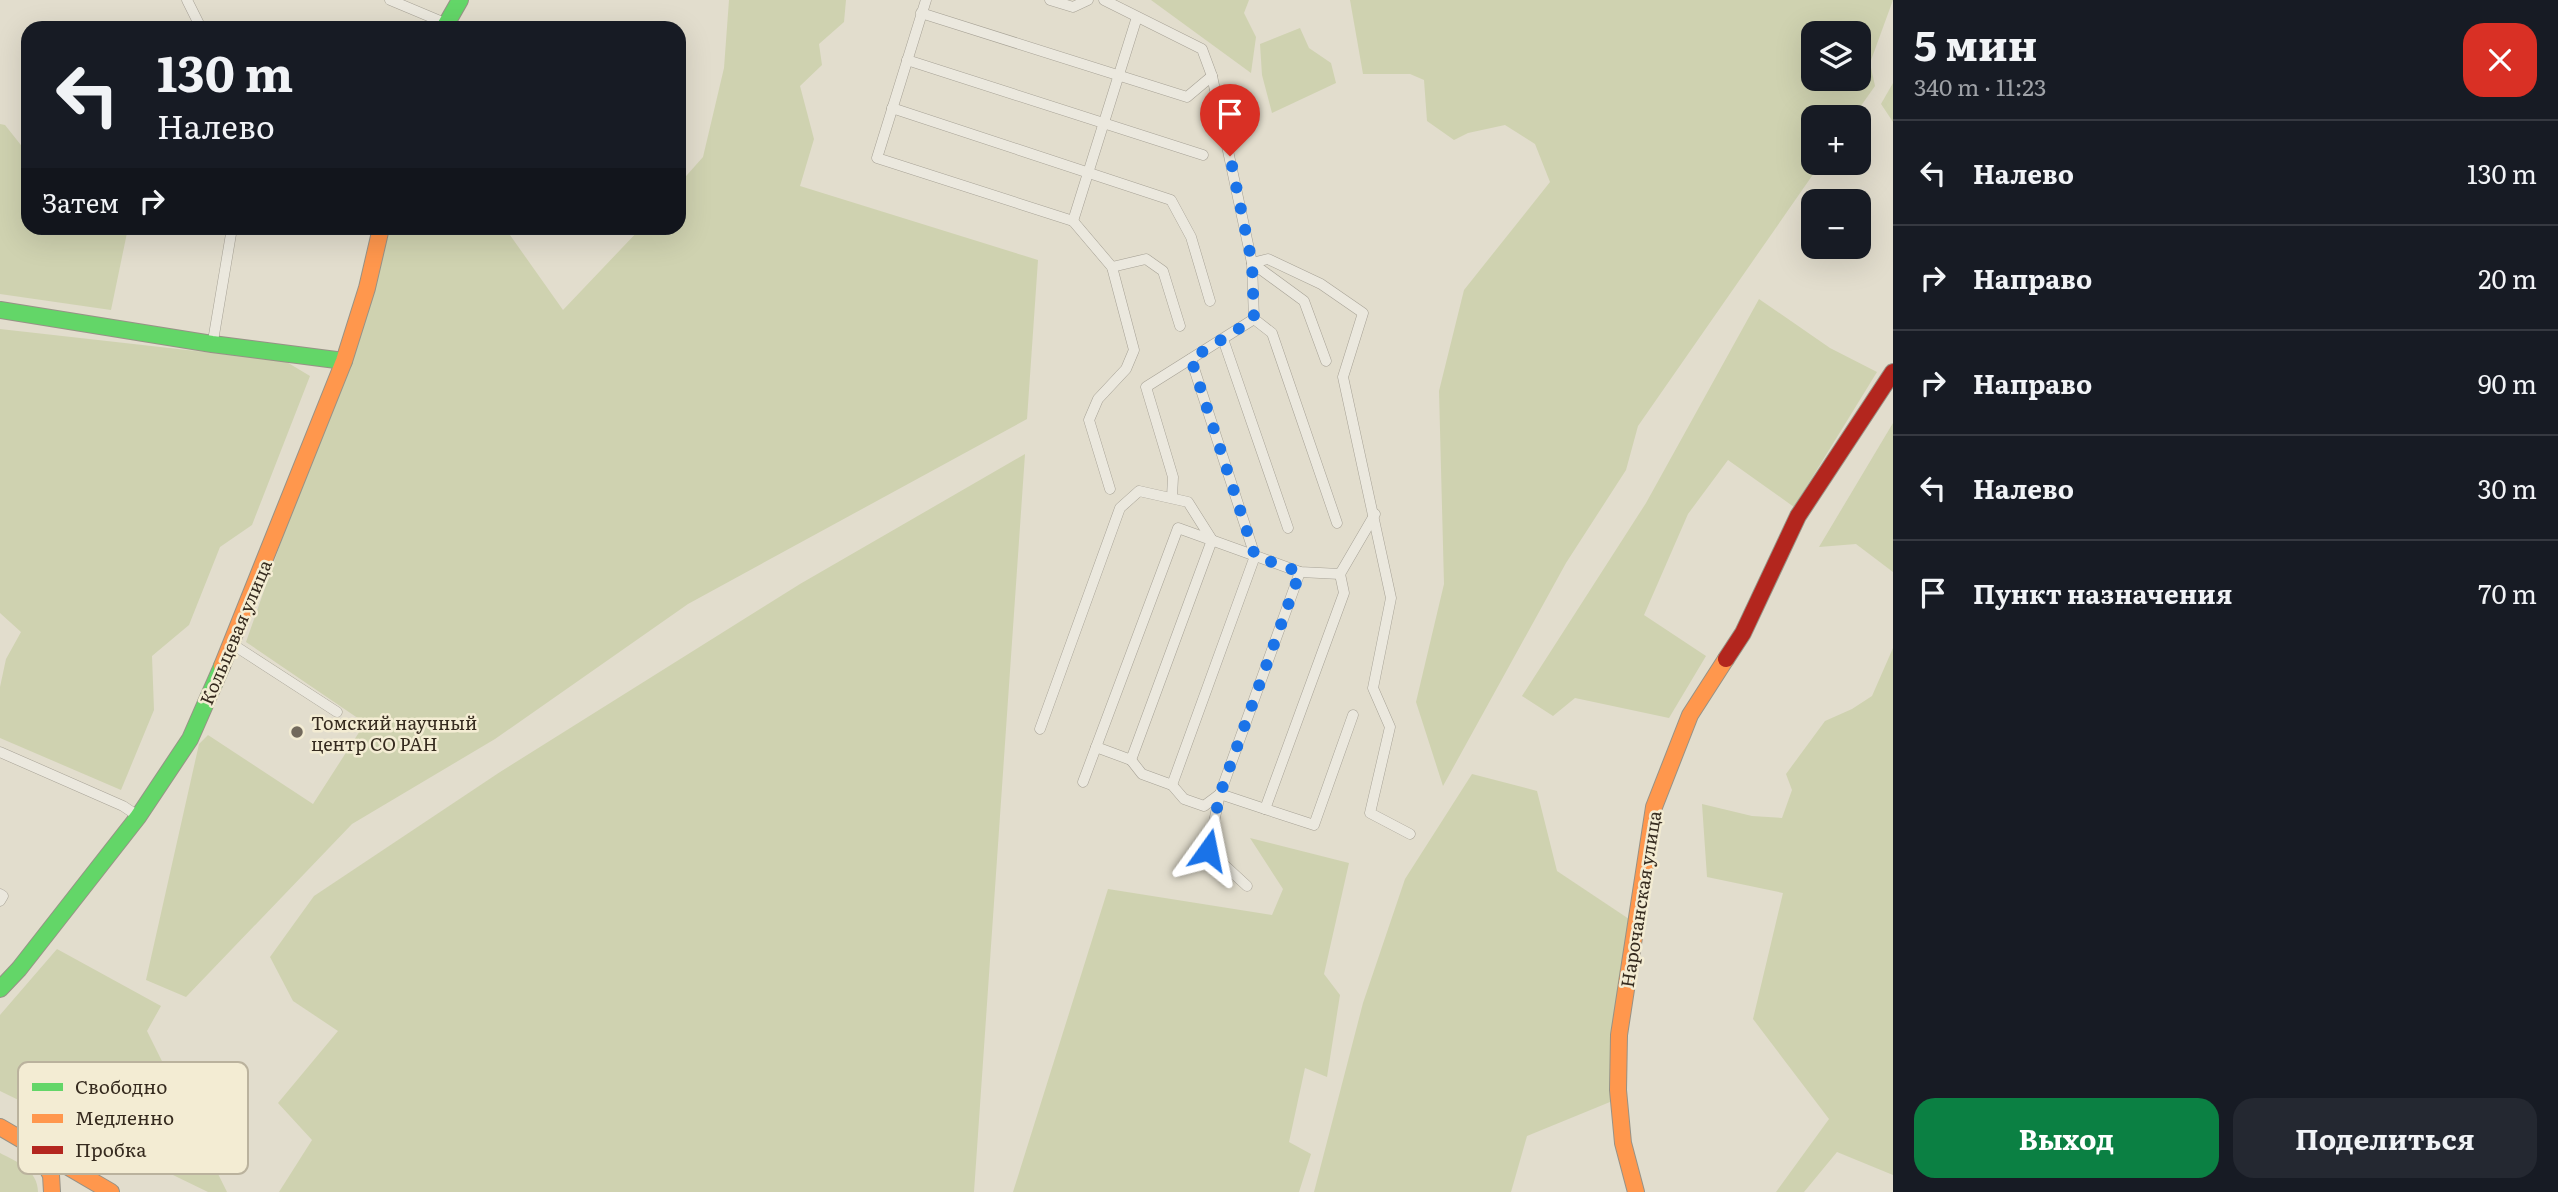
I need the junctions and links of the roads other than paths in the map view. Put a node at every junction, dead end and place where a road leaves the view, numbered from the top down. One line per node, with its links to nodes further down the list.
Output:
1 (187, 0): 10 (lane)
2 (390, 0): 11 (lane)
3 (460, 0): 12 (street)
4 (926, 0): 8 (lane)
5 (1050, 0): 6 (lane)
6 (1088, 0)
7 (1104, 0): 9 (lane)
8 (921, 13): 13 (lane); 14 (lane)
9 (1138, 17): 14 (lane); 15 (lane)
10 (198, 21)
11 (434, 21)
12 (447, 21)
13 (907, 60): 16 (lane); 17 (lane)
14 (1119, 74): 15 (lane); 17 (lane)
15 (1212, 76): 23 (lane)
16 (892, 108): 19 (lane); 20 (lane)
17 (1104, 123): 18 (lane); 19 (lane)
18 (1203, 155)
19 (1088, 172): 20 (lane); 25 (lane)
20 (1073, 221): 24 (lane)
21 (231, 235): 30 (lane)
22 (379, 235): 32 (street, Кольцевая улица)
23 (1252, 263): 27 (lane); 33 (lane); 37 (lane)
24 (1112, 267): 28 (lane); 35 (lane)
25 (1210, 301)
26 (0, 310): 30 (street)
27 (1254, 319): 29 (lane); 38 (lane)
28 (1180, 326)
29 (1223, 339): 31 (lane); 39 (lane)
30 (212, 344): 32 (street)
31 (1191, 359): 36 (lane); 41 (lane)
32 (344, 361): 44 (street, Кольцевая улица)
33 (1326, 361)
34 (1893, 372): 67 (street, Нарочанская улица)
35 (1110, 489)
36 (1172, 497): 40 (lane); 47 (lane)
37 (1374, 514): 43 (lane); 56 (lane)
38 (1337, 523)
39 (1288, 528)
40 (1212, 540): 41 (lane); 48 (lane); 50 (lane)
41 (1255, 556): 42 (lane); 52 (lane)
42 (1300, 572): 43 (lane); 53 (lane)
43 (1340, 574): 54 (lane)
44 (232, 644): 45 (lane); 55 (street, Кольцевая улица)
45 (337, 712)
46 (1353, 715): 54 (lane)
47 (1040, 729)
48 (1096, 747): 50 (lane); 51 (lane)
49 (0, 752): 55 (lane)
50 (1131, 760): 52 (lane)
51 (1083, 782)
52 (1172, 785): 53 (lane)
53 (1220, 794): 54 (lane); 57 (lane)
54 (1265, 809)
55 (138, 817): 60 (street, Кольцевая улица)
56 (1410, 834)
57 (1247, 886)
58 (0, 894): 59 (lane)
59 (0, 901)
60 (0, 989)
61 (0, 1127): 62 (street)
62 (18, 1138)
63 (50, 1174): 65 (street)
64 (79, 1174): 66 (street)
65 (52, 1192)
66 (111, 1192)
67 (1636, 1192)

